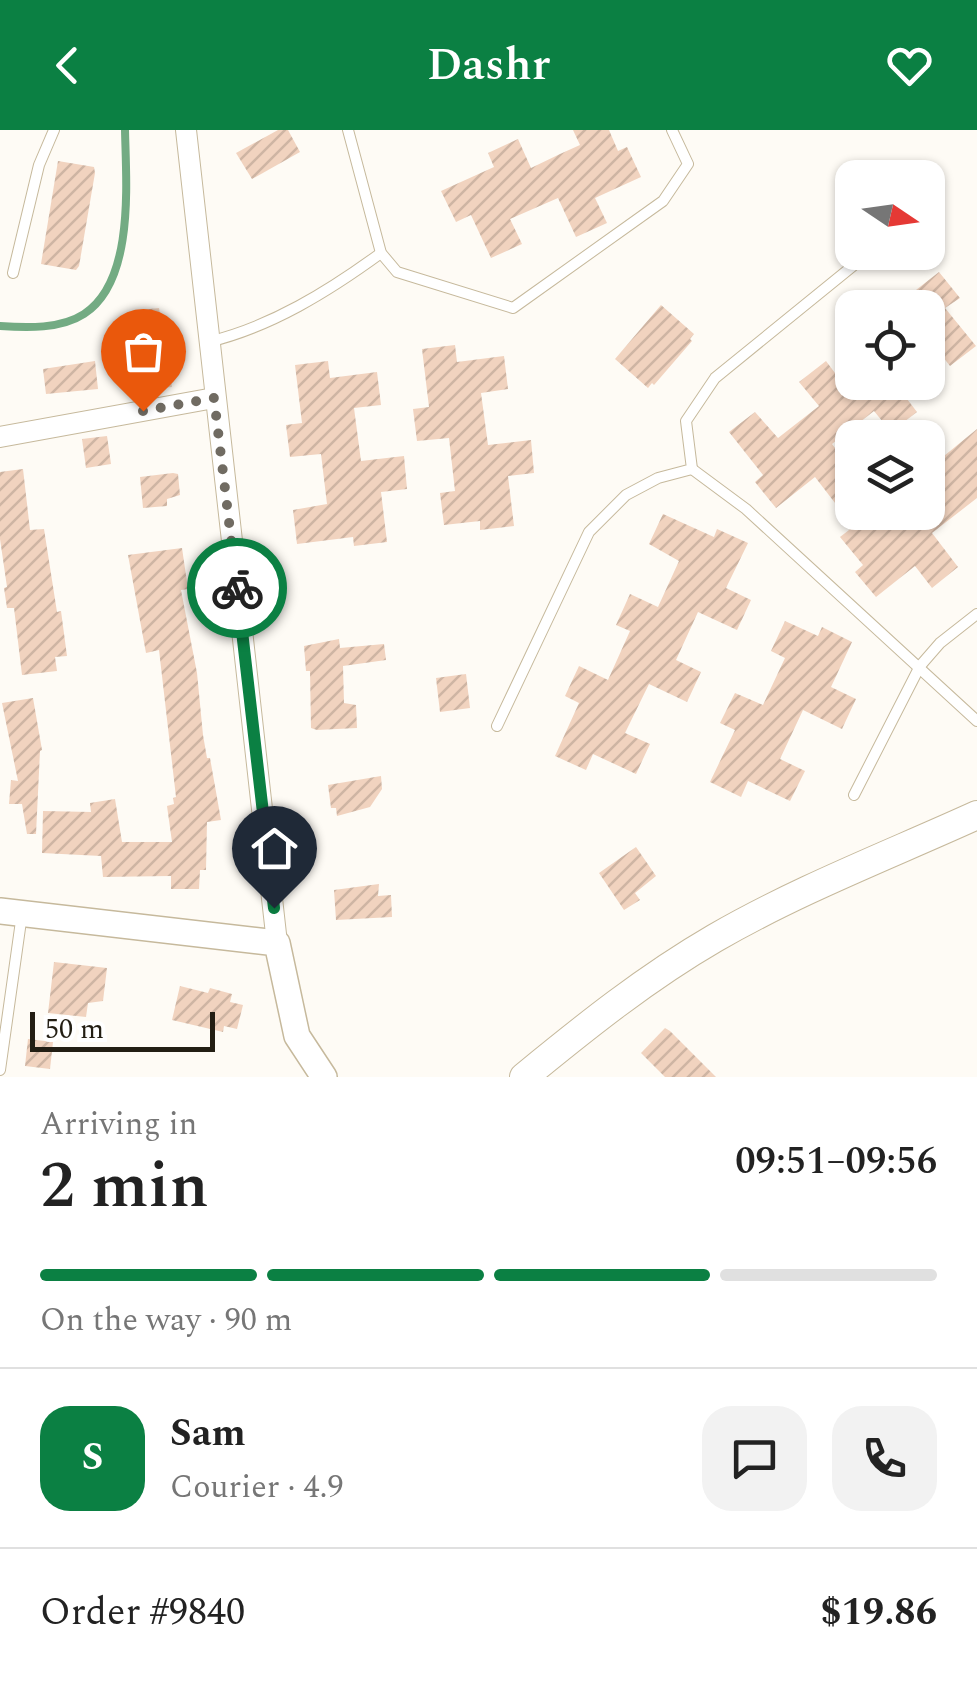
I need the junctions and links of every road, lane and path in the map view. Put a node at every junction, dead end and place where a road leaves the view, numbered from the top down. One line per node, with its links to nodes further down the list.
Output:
1 (54, 130): 7 (lane)
2 (186, 130): 8 (street)
3 (348, 130): 5 (lane)
4 (672, 130): 5 (lane)
5 (380, 253): 8 (lane)
6 (848, 270): 11 (lane)
7 (13, 272)
8 (207, 342): 9 (street)
9 (214, 398): 10 (street); 19 (street)
10 (0, 437)
11 (692, 469): 13 (lane); 15 (lane)
12 (977, 614): 13 (lane)
13 (920, 666): 14 (lane); 16 (lane)
14 (975, 716)
15 (497, 726)
16 (854, 795)
17 (977, 815): 22 (main road)
18 (11, 912): 19 (street); 20 (lane)
19 (277, 943): 21 (street)
20 (0, 1070)
21 (324, 1077)
22 (524, 1077)

